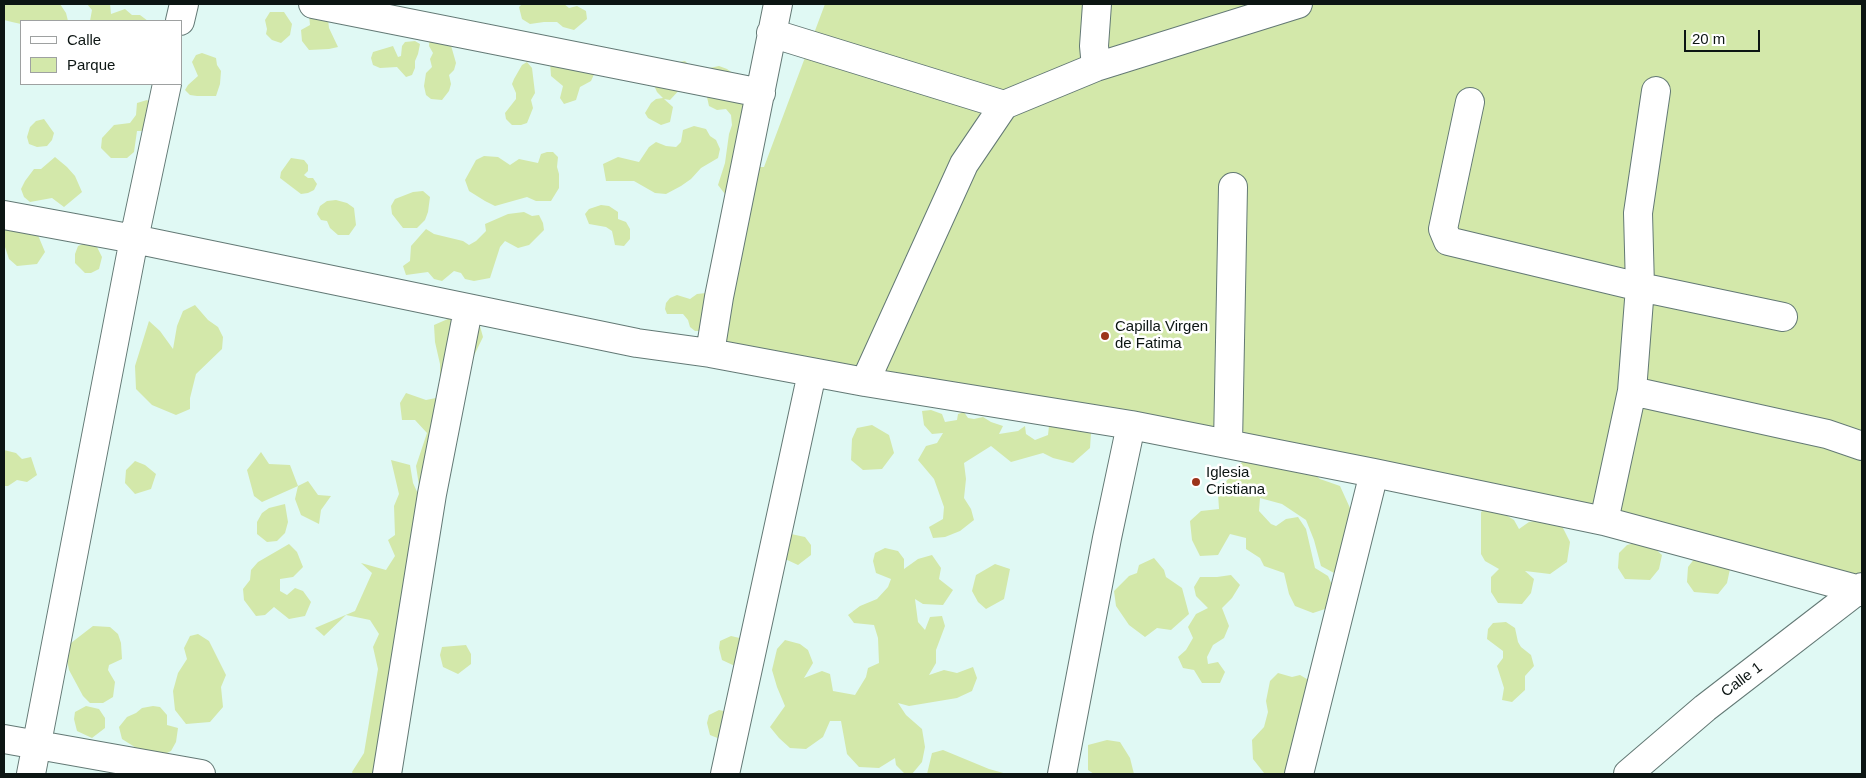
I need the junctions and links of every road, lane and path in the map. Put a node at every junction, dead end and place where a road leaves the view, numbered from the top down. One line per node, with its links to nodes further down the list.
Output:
1 (184, 4): 6 (street)
2 (313, 4): 11 (street)
3 (778, 4): 7 (street)
4 (1097, 4): 8 (street)
5 (1298, 4): 8 (street)
6 (180, 20)
7 (771, 33): 11 (street); 13 (street)
8 (1096, 67): 13 (street)
9 (167, 85): 16 (street)
10 (1656, 91): 17 (street)
11 (761, 93): 20 (street)
12 (1470, 102): 17 (street)
13 (1004, 105): 22 (street)
14 (1233, 187): 25 (street)
15 (4, 214): 16 (street)
16 (134, 239): 18 (street); 31 (street)
17 (1640, 287): 19 (street); 23 (street)
18 (468, 310): 20 (street); 34 (street)
19 (1783, 317)
20 (710, 353): 21 (street)
21 (812, 373): 22 (street); 35 (street)
22 (865, 382): 24 (street)
23 (1632, 391): 26 (street); 28 (street)
24 (1131, 425): 25 (street); 36 (street)
25 (1228, 444): 27 (street)
26 (1862, 446)
27 (1374, 473): 28 (street); 37 (street)
28 (1604, 521): 29 (street)
29 (1862, 590): 38 (street, Calle 1)
30 (4, 739): 31 (street)
31 (37, 745): 32 (street); 33 (street)
32 (32, 774)
33 (201, 774)
34 (387, 774)
35 (725, 774)
36 (1062, 774)
37 (1299, 774)
38 (1628, 774)

